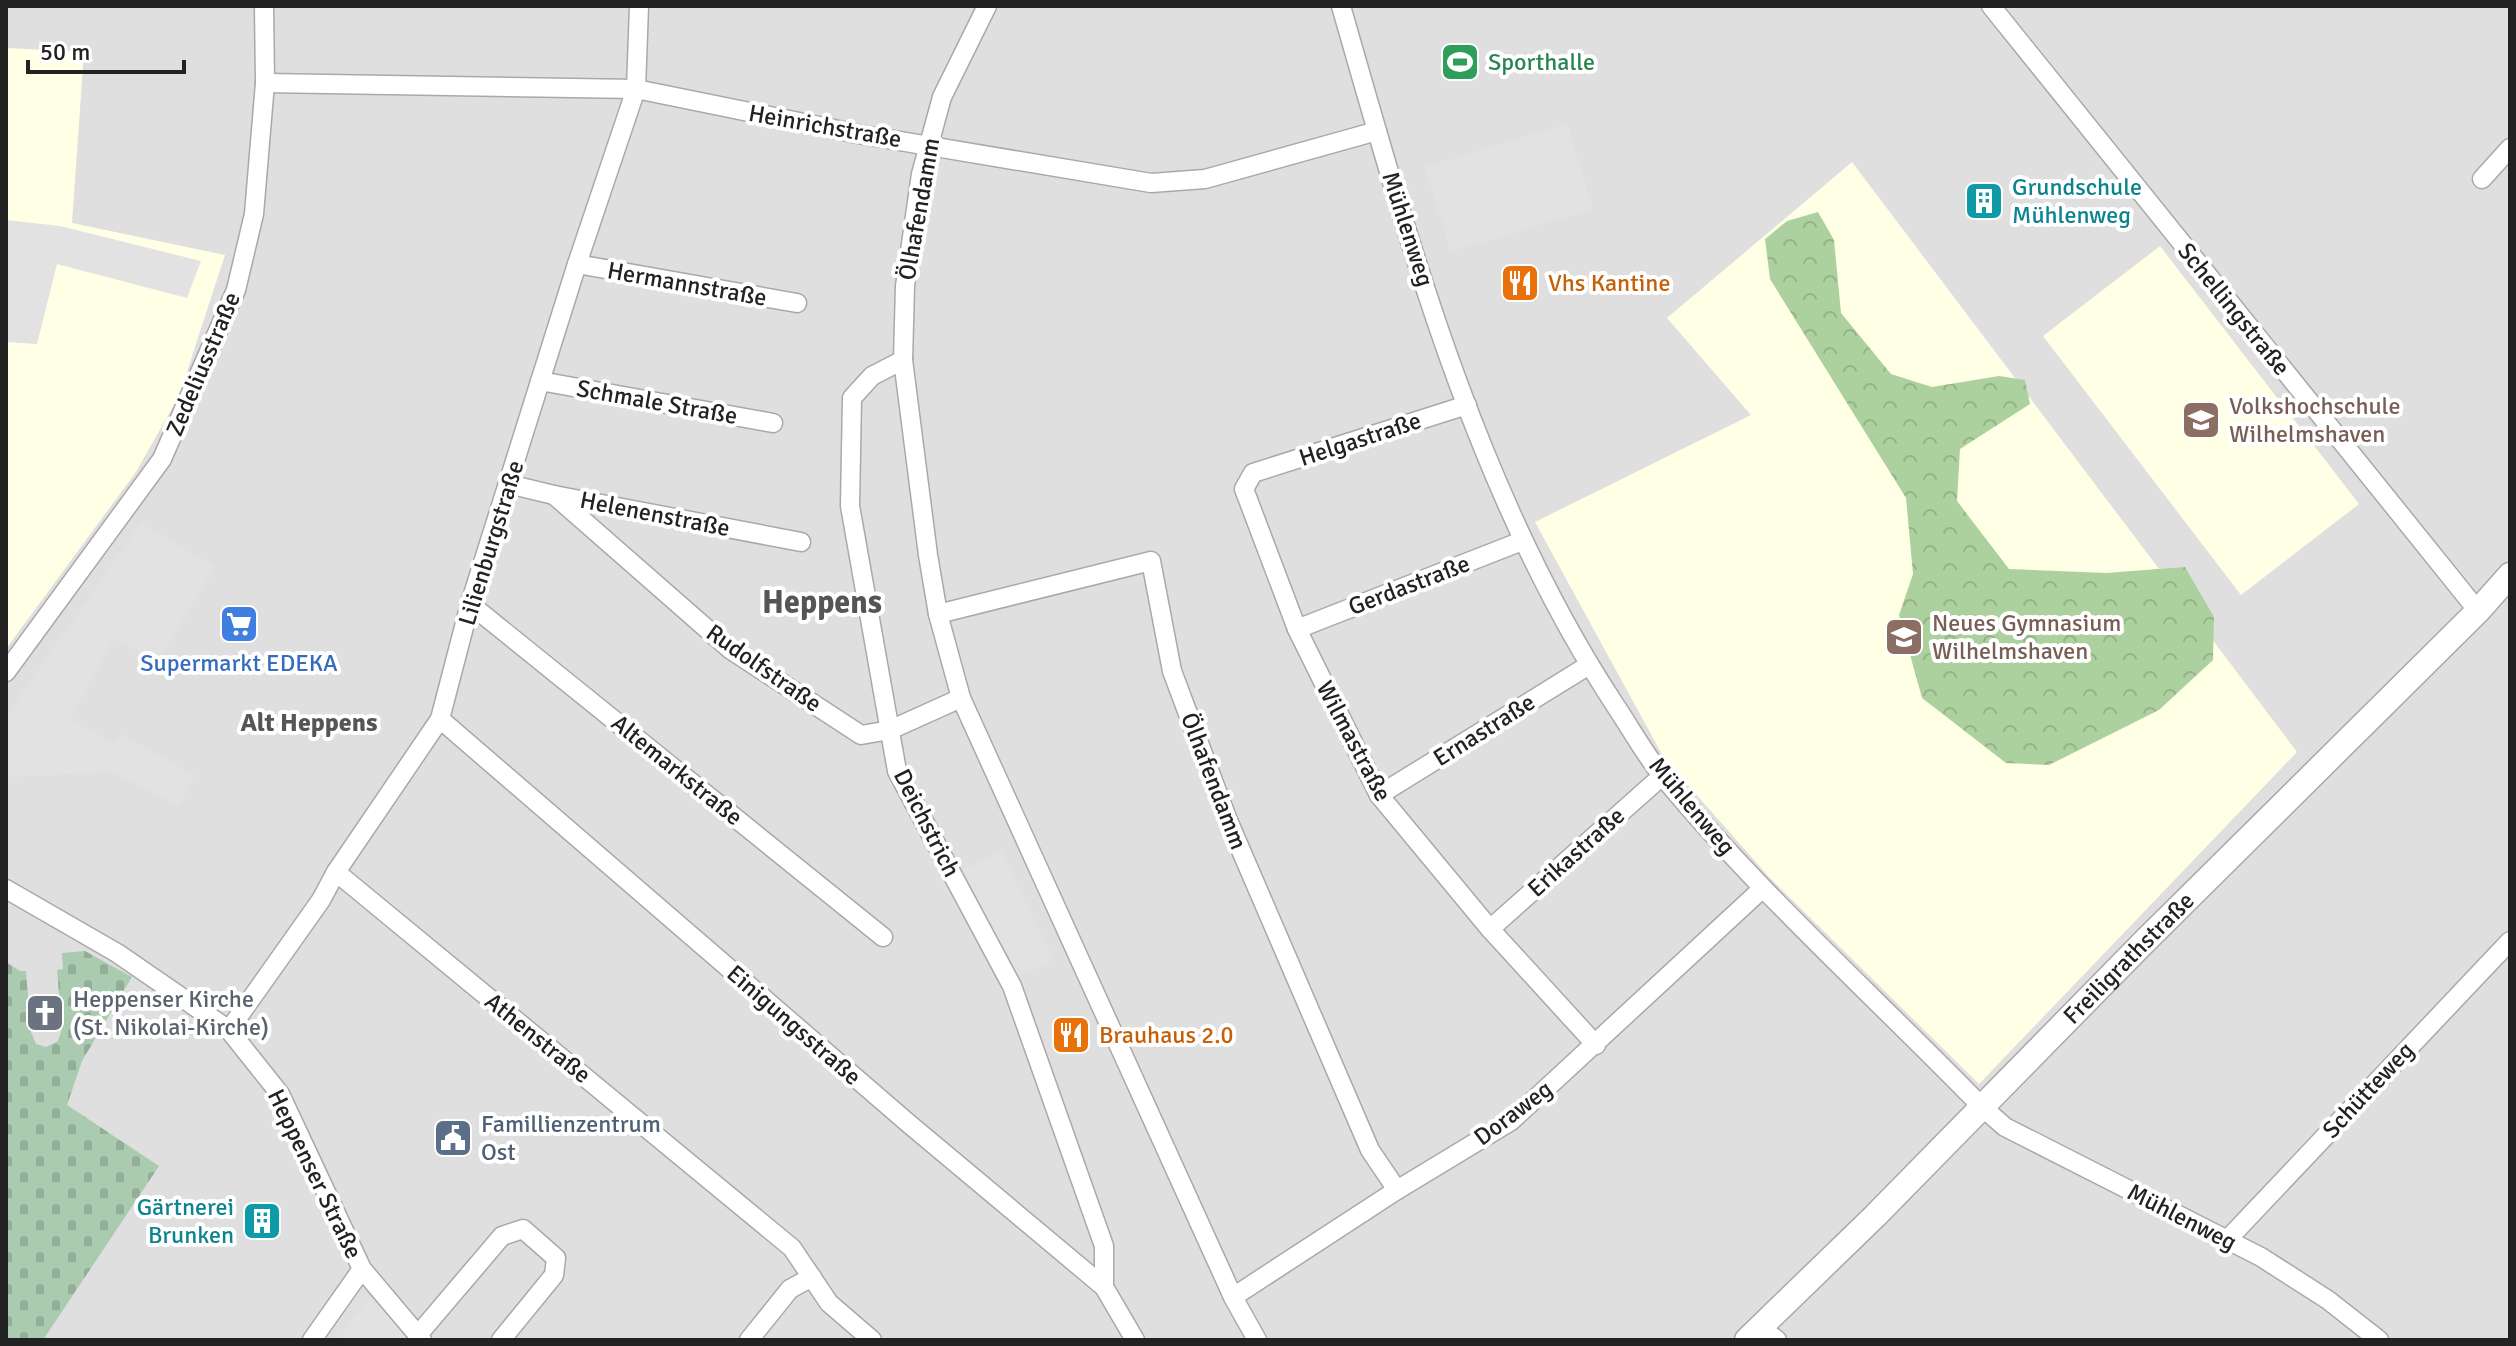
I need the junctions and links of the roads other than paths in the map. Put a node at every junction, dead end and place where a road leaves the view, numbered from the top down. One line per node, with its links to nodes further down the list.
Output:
1 (264, 6): 6 (street, Zedeliusstraße)
2 (639, 6): 7 (street, Lilienburgstraße)
3 (987, 6): 9 (street, Ölhafendamm)
4 (1341, 6): 8 (street, Mühlenweg)
5 (1991, 6): 25 (street, Schellingstraße)
6 (265, 83): 7 (street, Heinrichstraße); 29 (street, Zedeliusstraße)
7 (636, 89): 9 (street, Heinrichstraße); 12 (street, Lilienburgstraße)
8 (1377, 131): 9 (street, Heinrichstraße); 16 (street, Mühlenweg)
9 (928, 144): 14 (street, Ölhafendamm)
10 (2510, 148): 11 (street)
11 (2482, 179)
12 (577, 264): 13 (street, Hermannstraße); 15 (street, Lilienburgstraße)
13 (797, 303)
14 (903, 360): 26 (street, Ölhafendamm); 32 (street, Deichstrich)
15 (540, 381): 17 (street, Schmale Straße); 19 (street, Lilienburgstraße)
16 (1467, 405): 18 (street, Helgastraße); 21 (street, Mühlenweg)
17 (773, 423)
18 (1253, 473): 27 (street, Wilmastraße)
19 (508, 484): 20 (street, Helenenstraße); 24 (street, Lilienburgstraße)
20 (554, 495): 22 (street, Helenenstraße); 32 (street, Rudolfstraße)
21 (1522, 541): 27 (street, Gerdastraße); 28 (street, Mühlenweg)
22 (801, 542)
23 (2510, 575): 25 (street, Freiligrathstraße)
24 (470, 604): 31 (street, Lilienburgstraße); 39 (street, Altemarkstraße)
25 (2478, 611): 43 (street, Freiligrathstraße)
26 (938, 614): 30 (street, Ölhafendamm); 44 (street, Ölhafendamm)
27 (1297, 629): 34 (street, Wilmastraße)
28 (1589, 665): 33 (street, Mühlenweg); 34 (street, Ernastraße)
29 (6, 672)
30 (961, 698): 32 (street, Rudolfstraße); 49 (street, Ölhafendamm)
31 (440, 719): 35 (street, Lilienburgstraße); 48 (street, Einigungsstraße)
32 (890, 730): 48 (street, Deichstrich)
33 (1662, 776): 36 (street, Mühlenweg); 38 (street, Erikastraße)
34 (1379, 795): 38 (street, Wilmastraße)
35 (336, 872): 41 (street, Lilienburgstraße); 47 (street, Athenstraße)
36 (1763, 888): 42 (street, Doraweg); 43 (street, Mühlenweg)
37 (6, 889): 41 (street, Heppenser Straße)
38 (1490, 929): 42 (street, Wilmastraße)
39 (883, 937)
40 (2510, 941): 45 (street, Schütteweg)
41 (229, 1030): 46 (street, Heppenser Straße)
42 (1596, 1045): 44 (street, Doraweg)
43 (1981, 1106): 45 (street, Mühlenweg); 50 (street, Freiligrathstraße)
44 (1397, 1190): 49 (street, Doraweg)
45 (2227, 1240): 58 (street, Mühlenweg)
46 (362, 1269): 51 (street, Heppenser Straße); 52 (street)
47 (812, 1277): 54 (street); 55 (street, Athenstraße)
48 (1104, 1287): 56 (street, Einigungsstraße)
49 (1233, 1297): 57 (street, Ölhafendamm)
50 (1761, 1336)
51 (420, 1338): 53 (street, Heppenser Straße)
52 (312, 1340)
53 (501, 1340)
54 (749, 1340)
55 (872, 1340)
56 (1135, 1340)
57 (1257, 1340)
58 (2379, 1340)

